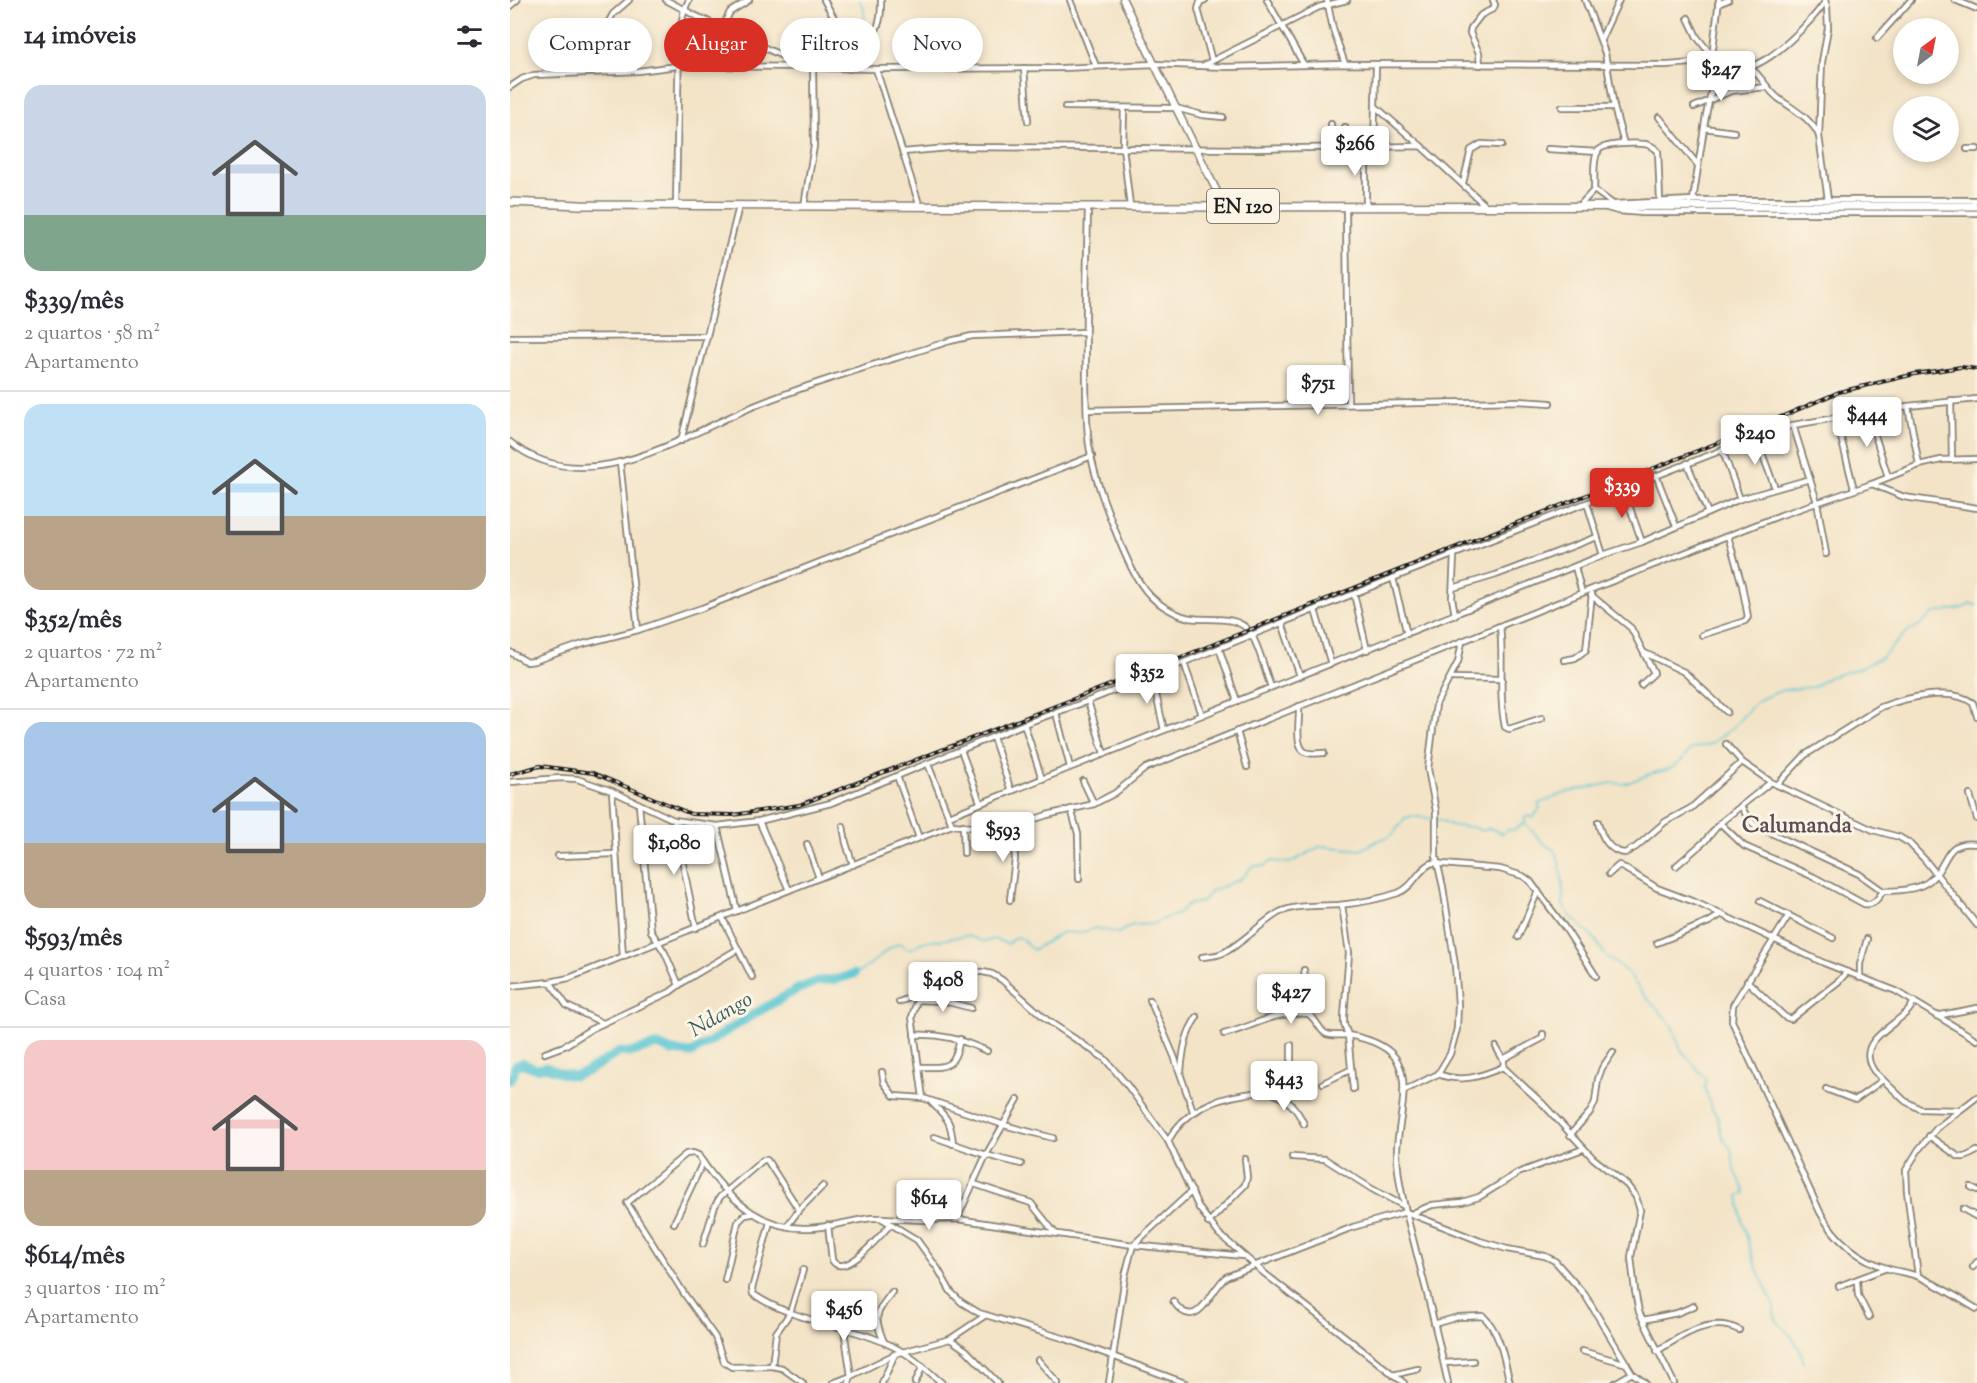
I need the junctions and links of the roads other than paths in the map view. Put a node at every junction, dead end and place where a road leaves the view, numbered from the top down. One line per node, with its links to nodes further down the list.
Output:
1 (517, 0): 22 (street)
2 (629, 0): 25 (street)
3 (666, 0): 24 (street)
4 (689, 0): 24 (street)
5 (749, 0): 28 (street)
6 (824, 0): 29 (street)
7 (881, 0): 30 (street)
8 (1070, 0): 43 (street)
9 (1123, 0): 37 (street)
10 (1205, 0): 36 (street)
11 (1267, 0): 32 (street)
12 (1347, 0): 20 (street)
13 (1493, 0): 41 (street)
14 (1585, 0): 34 (street)
15 (1619, 0): 34 (street)
16 (1728, 0): 21 (street)
17 (1911, 0): 33 (street)
18 (1955, 0): 23 (street)
19 (1825, 1): 45 (street); 69 (street)
20 (1328, 2): 32 (street); 38 (street)
21 (1719, 2): 35 (street)
22 (510, 6)
23 (1977, 9)
24 (684, 10): 26 (street); 27 (street)
25 (611, 18)
26 (683, 18)
27 (701, 18)
28 (727, 18)
29 (834, 18)
30 (880, 18)
31 (1688, 18): 35 (street)
32 (1281, 25): 36 (street); 39 (street)
33 (1877, 38)
34 (1601, 39): 42 (street)
35 (1712, 58): 42 (street); 45 (street); 54 (street)
36 (1212, 61): 44 (street)
37 (1154, 64): 43 (street); 44 (street); 60 (street)
38 (1345, 64): 39 (street); 40 (street)
39 (1304, 65): 44 (street)
40 (1376, 65): 41 (street); 56 (street)
41 (1480, 65): 42 (street)
42 (1608, 65): 58 (street)
43 (1096, 66): 47 (street)
44 (1202, 66)
45 (1749, 67): 53 (street)
46 (664, 68): 52 (street)
47 (1024, 68): 48 (street); 64 (street)
48 (880, 69)
49 (677, 72): 93 (street)
50 (813, 72): 95 (street)
51 (877, 72): 82 (street)
52 (510, 87)
53 (1766, 87): 54 (street); 69 (street)
54 (1710, 100): 59 (street); 67 (street)
55 (1065, 107): 61 (street)
56 (1376, 107): 71 (street); 78 (street)
57 (1562, 107): 58 (street)
58 (1614, 107): 70 (street)
59 (1694, 107)
60 (1176, 108): 61 (street); 62 (street); 75 (street)
61 (1124, 109): 73 (street)
62 (1223, 117)
63 (1659, 117): 84 (street)
64 (1028, 121)
65 (1331, 124): 74 (street)
66 (1345, 127): 76 (street)
67 (1704, 128): 68 (street); 84 (street)
68 (1734, 132)
69 (1819, 136): 88 (street)
70 (1624, 144): 83 (street); 90 (street)
71 (1421, 146): 78 (street); 85 (street)
72 (1502, 146): 85 (street)
73 (1123, 147): 75 (street); 82 (street); 96 (street)
74 (1333, 147): 75 (street); 76 (street)
75 (1195, 148): 97 (street)
76 (1346, 148): 77 (street)
77 (1366, 148): 78 (street); 103 (street)
78 (1374, 148)
79 (1548, 149): 83 (street)
80 (1967, 149): 81 (street)
81 (1977, 149)
82 (903, 152): 100 (street)
83 (1598, 152): 86 (street)
84 (1698, 165): 87 (street)
85 (1463, 183): 98 (street)
86 (1594, 190): 92 (street); 104 (street)
87 (1693, 200): 88 (street); 90 (street)
88 (1828, 200): 89 (street)
89 (1977, 200)
90 (1660, 201): 92 (street)
91 (510, 202): 93 (main road, EN 120)
92 (1613, 204): 105 (street)
93 (676, 206): 94 (main road, EN 120)
94 (739, 206): 95 (main road, EN 120); 108 (street)
95 (804, 206): 100 (main road, EN 120)
96 (1130, 206): 97 (main road, EN 120); 101 (main road, EN 120)
97 (1224, 206): 102 (main road, EN 120)
98 (1486, 206): 103 (main road, EN 120); 104 (main road, EN 120)
99 (1977, 206): 105 (main road, EN 120)
100 (920, 207): 101 (main road, EN 120)
101 (1088, 207): 107 (street)
102 (1346, 207): 103 (main road, EN 120); 113 (street)
103 (1366, 207)
104 (1578, 207): 105 (main road, EN 120)
105 (1604, 207): 106 (street)
106 (1977, 213)
107 (1085, 332): 115 (street); 120 (street)
108 (707, 336): 109 (street); 120 (street)
109 (510, 337)
110 (1977, 399): 111 (street)
111 (1951, 400): 114 (street); 125 (street)
112 (1551, 403): 113 (street)
113 (1348, 404): 115 (street)
114 (1908, 406): 116 (street); 128 (street)
115 (1087, 410): 123 (street)
116 (1868, 413): 117 (street); 130 (street)
117 (1836, 418): 118 (street); 135 (street)
118 (1793, 425): 119 (street); 131 (street)
119 (1756, 437): 122 (street); 134 (street)
120 (681, 441): 126 (street)
121 (510, 442): 126 (street)
122 (1722, 449): 127 (street); 136 (street)
123 (1092, 456): 159 (street); 162 (street)
124 (1977, 459): 125 (street)
125 (1952, 460): 128 (street)
126 (620, 462): 159 (street)
127 (1687, 463): 129 (street); 140 (street)
128 (1919, 465): 130 (street)
129 (1656, 475): 133 (street); 141 (street)
130 (1888, 477): 132 (street)
131 (1810, 479): 134 (street); 137 (street)
132 (1872, 484): 135 (street); 139 (street)
133 (1623, 488): 138 (street); 144 (street)
134 (1775, 488): 136 (street)
135 (1854, 489): 137 (street)
136 (1740, 499): 140 (street)
137 (1817, 502): 142 (street); 145 (street)
138 (1587, 503): 143 (street); 147 (street)
139 (1977, 508)
140 (1708, 513): 141 (street)
141 (1676, 526): 144 (street)
142 (1728, 536): 151 (street); 161 (street)
143 (1597, 537): 146 (street); 150 (street)
144 (1642, 542): 146 (street)
145 (1826, 554)
146 (1603, 555): 148 (street)
147 (1454, 556): 149 (street); 150 (street)
148 (1575, 567): 152 (street); 156 (street)
149 (1393, 578): 153 (street); 160 (street)
150 (1453, 588): 156 (street)
151 (1592, 589): 152 (street); 154 (street)
152 (1582, 593): 158 (street)
153 (1354, 594): 155 (street); 165 (street)
154 (1592, 596): 167 (street); 168 (street)
155 (1315, 610): 157 (street); 170 (street)
156 (1455, 615): 160 (street)
157 (1282, 623): 162 (street); 172 (street)
158 (1500, 626): 163 (street); 174 (street)
159 (638, 630): 166 (street)
160 (1407, 634): 165 (street)
161 (1702, 634)
162 (1252, 635): 164 (street); 176 (street)
163 (1462, 642): 173 (street); 179 (street)
164 (1219, 648): 169 (street); 177 (street)
165 (1367, 650): 170 (street)
166 (510, 652)
167 (1645, 653): 175 (street); 180 (street)
168 (1564, 660)
169 (1184, 663): 171 (street); 183 (street)
170 (1331, 664): 172 (street)
171 (1152, 676): 178 (street); 186 (street)
172 (1300, 676): 176 (street)
173 (1451, 678): 174 (street); 230 (street)
174 (1502, 678): 184 (street)
175 (1641, 685)
176 (1271, 687): 177 (street)
177 (1237, 701): 183 (street)
178 (1088, 702): 181 (street); 192 (street)
179 (1299, 706): 187 (street); 191 (street)
180 (1727, 712)
181 (1056, 713): 185 (street); 195 (street)
182 (1977, 714): 202 (street)
183 (1202, 715): 186 (street)
184 (1542, 718)
185 (1024, 724): 188 (street); 198 (street)
186 (1164, 730): 192 (street)
187 (1238, 731): 196 (street); 207 (street)
188 (993, 737): 190 (street); 204 (street)
189 (1726, 744): 193 (street)
190 (961, 750): 194 (street); 206 (street)
191 (1324, 753)
192 (1104, 754): 195 (street)
193 (1742, 762): 201 (street); 226 (street)
194 (928, 764): 197 (street); 211 (street)
195 (1071, 767): 198 (street)
196 (1247, 767)
197 (897, 776): 214 (street); 222 (street)
198 (1042, 779): 204 (street)
199 (1083, 781): 207 (street)
200 (510, 782): 203 (street)
201 (1771, 782): 202 (street); 209 (street)
202 (1777, 785): 234 (street)
203 (612, 791): 208 (street); 227 (street)
204 (1011, 791): 206 (street)
205 (1970, 795): 212 (street)
206 (980, 802): 211 (street)
207 (1094, 804): 210 (street)
208 (639, 805): 213 (street); 253 (street)
209 (1741, 806): 216 (street); 239 (street)
210 (1071, 809): 221 (street); 236 (street)
211 (949, 816): 217 (street)
212 (1977, 819)
213 (674, 820): 219 (street); 248 (street)
214 (759, 821): 219 (street); 237 (street)
215 (1598, 822): 226 (street)
216 (1720, 823): 232 (street); 239 (street)
217 (952, 825): 218 (street); 222 (street)
218 (963, 825): 221 (street); 225 (street)
219 (717, 826): 243 (street)
220 (843, 826): 229 (street)
221 (1013, 826): 240 (street)
222 (919, 838): 229 (street)
223 (807, 844): 235 (street)
224 (1977, 844): 234 (street)
225 (964, 853)
226 (1625, 853): 231 (street)
227 (616, 854): 228 (street); 256 (street)
228 (558, 856)
229 (853, 865): 235 (street)
230 (1438, 865): 238 (street); 242 (street); 294 (street)
231 (1622, 866): 233 (street); 244 (street)
232 (1676, 866)
233 (1609, 874)
234 (1936, 874): 239 (street); 247 (street)
235 (819, 878): 237 (street)
236 (1079, 879)
237 (789, 890): 243 (street)
238 (1538, 891): 249 (street); 260 (street)
239 (1883, 891)
240 (1010, 900)
241 (1760, 901): 245 (street)
242 (1342, 904): 257 (street); 280 (street)
243 (737, 911): 246 (street)
244 (1722, 914): 251 (street); 254 (street)
245 (1789, 915): 250 (street); 251 (street)
246 (722, 917): 248 (street); 255 (street)
247 (1977, 925)
248 (696, 928): 253 (street)
249 (1518, 937)
250 (1833, 938)
251 (1773, 939): 259 (street); 263 (street)
252 (1868, 939): 262 (street)
253 (657, 943): 256 (street); 265 (street)
254 (1657, 943)
255 (738, 949): 261 (street); 265 (street)
256 (623, 957): 264 (street)
257 (1202, 957)
258 (1304, 970): 273 (street)
259 (1846, 972): 262 (street); 263 (street)
260 (1596, 976)
261 (752, 977)
262 (1860, 978): 269 (street)
263 (1747, 981): 346 (street)
264 (550, 982): 266 (street); 276 (street)
265 (679, 985): 276 (street)
266 (510, 986)
267 (918, 997): 270 (street); 271 (street); 279 (street); 312 (street)
268 (1150, 1000): 293 (street)
269 (1914, 1001): 274 (street); 295 (street)
270 (899, 1002)
271 (971, 1008)
272 (1977, 1008): 274 (street)
273 (1310, 1014): 277 (street); 280 (street)
274 (1936, 1016): 282 (street)
275 (1197, 1017): 293 (street)
276 (603, 1023): 287 (street)
277 (1224, 1034)
278 (1543, 1034): 288 (street)
279 (914, 1035): 281 (street); 289 (street)
280 (1348, 1035): 291 (street); 299 (street)
281 (960, 1039): 285 (street); 289 (street)
282 (1977, 1040)
283 (1291, 1045): 300 (street)
284 (1496, 1047): 288 (street)
285 (987, 1051)
286 (1613, 1052): 308 (street)
287 (545, 1053)
288 (1503, 1059): 290 (street)
289 (919, 1067): 302 (street)
290 (1503, 1067): 294 (street); 308 (street)
291 (1350, 1070): 296 (street); 297 (street)
292 (882, 1072): 302 (street)
293 (1180, 1074): 305 (street)
294 (1438, 1074): 299 (street)
295 (1883, 1080): 298 (street); 304 (street)
296 (1323, 1083)
297 (1353, 1089)
298 (1826, 1089)
299 (1403, 1091): 327 (street)
300 (1270, 1092): 305 (street); 306 (street)
301 (1977, 1097): 304 (street)
302 (927, 1099): 307 (street); 313 (street)
303 (1018, 1099): 307 (street)
304 (1958, 1110): 309 (street)
305 (1193, 1111): 312 (street)
306 (1304, 1124)
307 (1004, 1125): 311 (street); 316 (street)
308 (1570, 1135): 314 (street)
309 (1929, 1136): 315 (street); 348 (street)
310 (934, 1137): 313 (street)
311 (1053, 1138)
312 (1168, 1141): 325 (street)
313 (953, 1143): 316 (street)
314 (1583, 1149): 330 (street); 359 (street)
315 (1977, 1151)
316 (986, 1155): 320 (street); 321 (street)
317 (1292, 1157): 327 (street)
318 (1245, 1159): 337 (street)
319 (703, 1162): 326 (street); 336 (street); 374 (street)
320 (1021, 1164)
321 (974, 1184): 334 (street); 341 (street)
322 (823, 1186): 329 (street)
323 (1971, 1187): 324 (street)
324 (1977, 1190)
325 (1192, 1191): 337 (street); 343 (street)
326 (727, 1192): 329 (street); 331 (street); 342 (street)
327 (1405, 1209): 330 (street); 345 (street); 360 (street)
328 (1963, 1209): 332 (street)
329 (799, 1210): 340 (street)
330 (1413, 1213): 373 (street)
331 (752, 1214): 335 (street); 349 (street)
332 (1977, 1217)
333 (881, 1218): 334 (street); 338 (street); 339 (street)
334 (957, 1219): 341 (street)
335 (770, 1222): 340 (street); 356 (street)
336 (674, 1223)
337 (1208, 1223): 344 (street)
338 (891, 1224): 339 (street); 357 (street)
339 (828, 1225): 340 (street)
340 (787, 1226)
341 (1056, 1233): 343 (street)
342 (704, 1244)
343 (1133, 1245): 344 (street); 369 (street)
344 (1243, 1256): 345 (street)
345 (1255, 1265): 353 (street); 378 (street)
346 (1887, 1268): 348 (street); 350 (street)
347 (803, 1270): 356 (street)
348 (1918, 1276): 355 (street)
349 (725, 1280)
350 (1857, 1281): 351 (street); 358 (street)
351 (1839, 1286)
352 (892, 1292): 364 (street)
353 (1173, 1301)
354 (1694, 1306): 359 (street)
355 (1977, 1309)
356 (790, 1313): 361 (street); 374 (street)
357 (986, 1315): 363 (street); 369 (street)
358 (1869, 1317)
359 (1643, 1320): 366 (street)
360 (1434, 1324): 372 (street); 392 (street)
361 (844, 1330): 364 (street); 379 (street)
362 (1739, 1330): 366 (street)
363 (950, 1339): 367 (street); 386 (street)
364 (884, 1342): 367 (street)
365 (1582, 1351): 373 (street)
366 (1657, 1351): 395 (street)
367 (904, 1352): 368 (street); 375 (street)
368 (895, 1354): 379 (street); 383 (street)
369 (1114, 1357): 388 (street); 389 (street)
370 (1038, 1360): 387 (street)
371 (1473, 1361): 372 (street)
372 (1444, 1363): 391 (street)
373 (1627, 1364): 377 (street)
374 (772, 1366): 380 (street)
375 (923, 1366): 384 (street); 385 (street)
376 (1418, 1369): 378 (street)
377 (1632, 1373): 393 (street); 394 (street)
378 (1393, 1375): 390 (street)
379 (851, 1376): 381 (street); 382 (street)
380 (803, 1383)
381 (833, 1383)
382 (849, 1383)
383 (882, 1383)
384 (915, 1383)
385 (942, 1383)
386 (998, 1383)
387 (1059, 1383)
388 (1109, 1383)
389 (1185, 1383)
390 (1404, 1383)
391 (1448, 1383)
392 (1510, 1383)
393 (1615, 1383)
394 (1645, 1383)
395 (1674, 1383)

